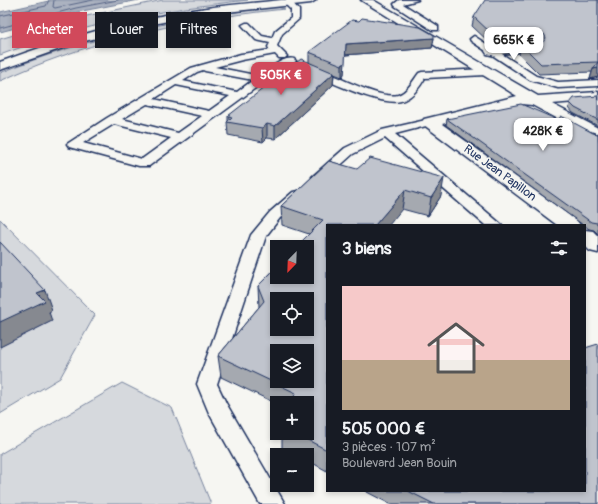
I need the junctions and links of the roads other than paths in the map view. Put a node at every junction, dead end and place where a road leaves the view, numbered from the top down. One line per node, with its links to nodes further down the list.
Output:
1 (311, 0): 4 (street)
2 (366, 0): 16 (street)
3 (414, 0): 6 (lane)
4 (287, 2): 8 (lane); 13 (street)
5 (246, 25): 8 (lane)
6 (435, 28)
7 (474, 39): 10 (lane)
8 (275, 46): 11 (lane); 12 (lane)
9 (536, 47): 10 (street)
10 (491, 51): 19 (lane)
11 (241, 57): 14 (lane); 15 (lane)
12 (291, 61): 15 (lane); 16 (lane)
13 (0, 66)
14 (202, 68): 17 (lane); 18 (lane)
15 (277, 68): 17 (lane)
16 (486, 72): 23 (street)
17 (262, 79): 20 (lane)
18 (174, 82): 20 (lane); 22 (lane)
19 (598, 83)
20 (239, 95): 24 (lane)
21 (598, 96): 23 (street)
22 (145, 100): 24 (lane); 25 (lane)
23 (535, 101): 26 (street); 28 (street)
24 (211, 115): 29 (lane)
25 (111, 120): 29 (lane); 29 (lane)
26 (430, 122): 27 (lane); 31 (street, Rue Jean Papillon)
27 (386, 133): 30 (lane); 34 (lane)
28 (598, 134)
29 (180, 137)
30 (493, 224)
31 (569, 224)
32 (586, 237): 33 (street)
33 (598, 246)
34 (273, 504)

